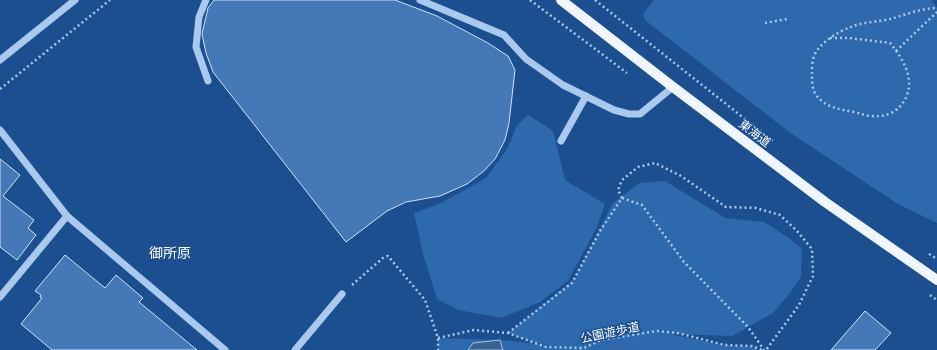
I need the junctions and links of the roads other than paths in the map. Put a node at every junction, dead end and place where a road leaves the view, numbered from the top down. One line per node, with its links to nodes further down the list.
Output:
1 (75, 0): 5 (street)
2 (206, 0): 6 (street)
3 (420, 0): 8 (street)
4 (561, 0): 7 (main road, 東海道)
5 (0, 60)
6 (208, 81)
7 (673, 87): 8 (street); 12 (main road, 東海道)
8 (586, 96): 10 (street)
9 (0, 130): 11 (street)
10 (561, 141)
11 (67, 216): 14 (street); 15 (street)
12 (937, 280)
13 (342, 294): 16 (street)
14 (0, 297)
15 (225, 350)
16 (295, 350)

